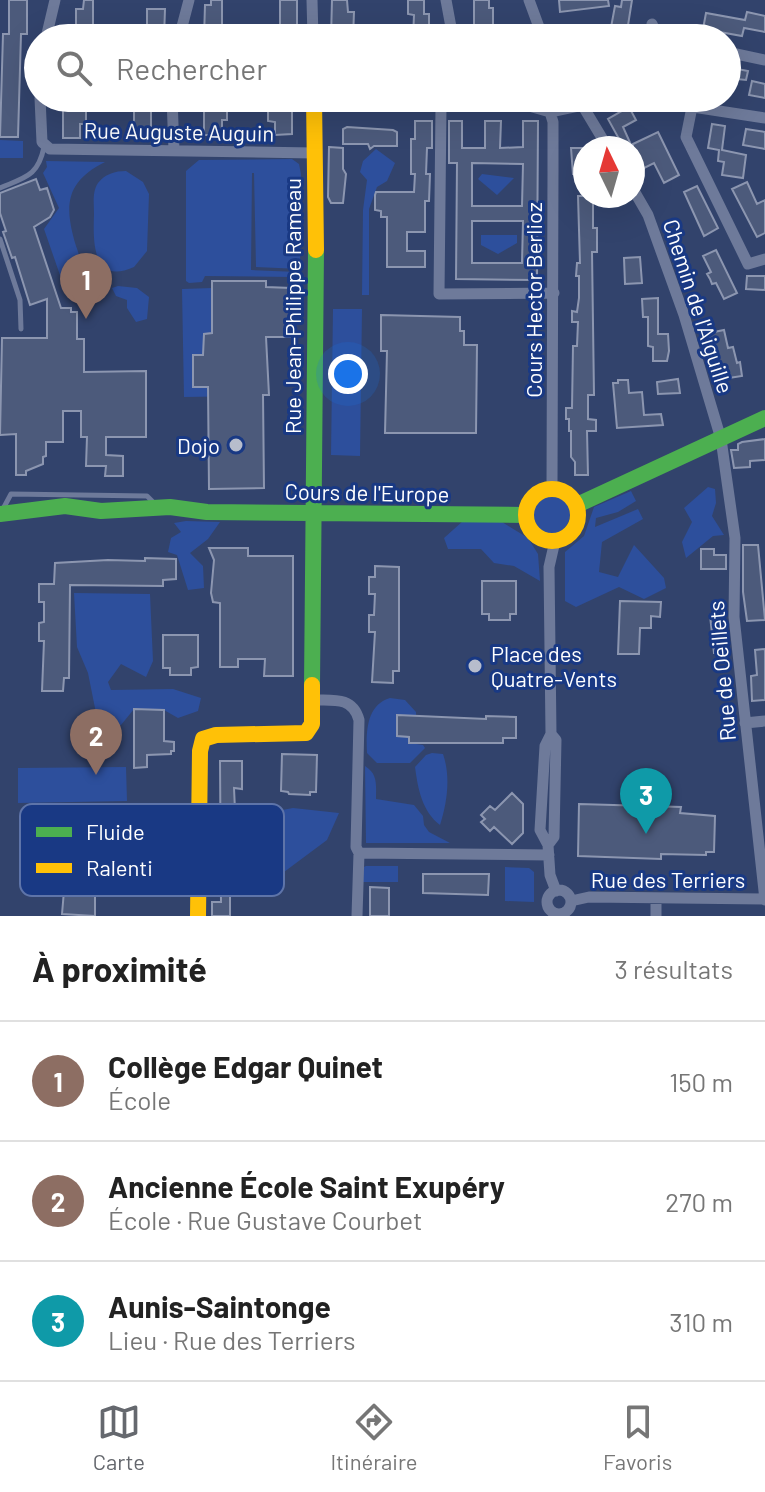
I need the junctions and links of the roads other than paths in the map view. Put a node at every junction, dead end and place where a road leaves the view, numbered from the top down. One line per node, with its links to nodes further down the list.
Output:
1 (55, 0): 6 (street)
2 (189, 0): 7 (street)
3 (312, 0): 8 (street)
4 (446, 0): 9 (street)
5 (529, 0): 10 (street)
6 (49, 24)
7 (183, 24)
8 (313, 24)
9 (450, 24)
10 (538, 24)
11 (741, 55): 12 (street)
12 (765, 60)
13 (40, 112): 23 (street)
14 (173, 112): 24 (street)
15 (314, 112): 25 (street, Rue Jean-Philippe Rameau)
16 (441, 112): 30 (street)
17 (550, 112): 30 (street, Cours Hector Berlioz)
18 (586, 112): 22 (street)
19 (691, 112): 29 (street)
20 (725, 112): 21 (street)
21 (765, 118)
22 (601, 136)
23 (45, 146): 24 (street, Rue Auguste Auguin); 26 (lane)
24 (174, 150): 25 (street, Rue Auguste Auguin)
25 (314, 153): 40 (street, Rue Jean-Philippe Rameau)
26 (0, 188)
27 (644, 208): 33 (street, Chemin de l'Aiguille)
28 (0, 239): 31 (lane)
29 (765, 259)
30 (554, 293): 34 (street, Cours Hector Berlioz)
31 (21, 329)
32 (765, 418): 33 (street)
33 (721, 439): 35 (street); 45 (street, Rue de Oeillets)
34 (552, 489): 35 (street); 41 (street)
35 (577, 505): 42 (street)
36 (158, 508): 37 (lane); 38 (street, Cours de l'Europe); 39 (street, Cours de l'Europe)
37 (1, 511): 38 (street, Cours de l'Europe)
38 (133, 511): 39 (street, Cours de l'Europe)
39 (207, 512): 40 (street, Cours de l'Europe)
40 (313, 513): 41 (street, Cours de l'Europe); 43 (street, Rue Jean-Philippe Rameau)
41 (526, 515): 42 (street)
42 (555, 541): 47 (street)
43 (314, 700): 46 (street); 48 (street)
44 (765, 721): 45 (street)
45 (745, 723): 52 (street, Rue de Oeillets)
46 (199, 804)
47 (549, 850): 48 (street); 49 (street)
48 (359, 853): 56 (street)
49 (556, 891): 53 (street); 54 (street)
50 (198, 896): 55 (street)
51 (656, 898): 52 (street, Rue des Terriers); 53 (street, Rue des Terriers); 57 (street)
52 (765, 899)
53 (569, 909): 54 (street)
54 (554, 914)
55 (198, 916)
56 (357, 916)
57 (656, 916)

